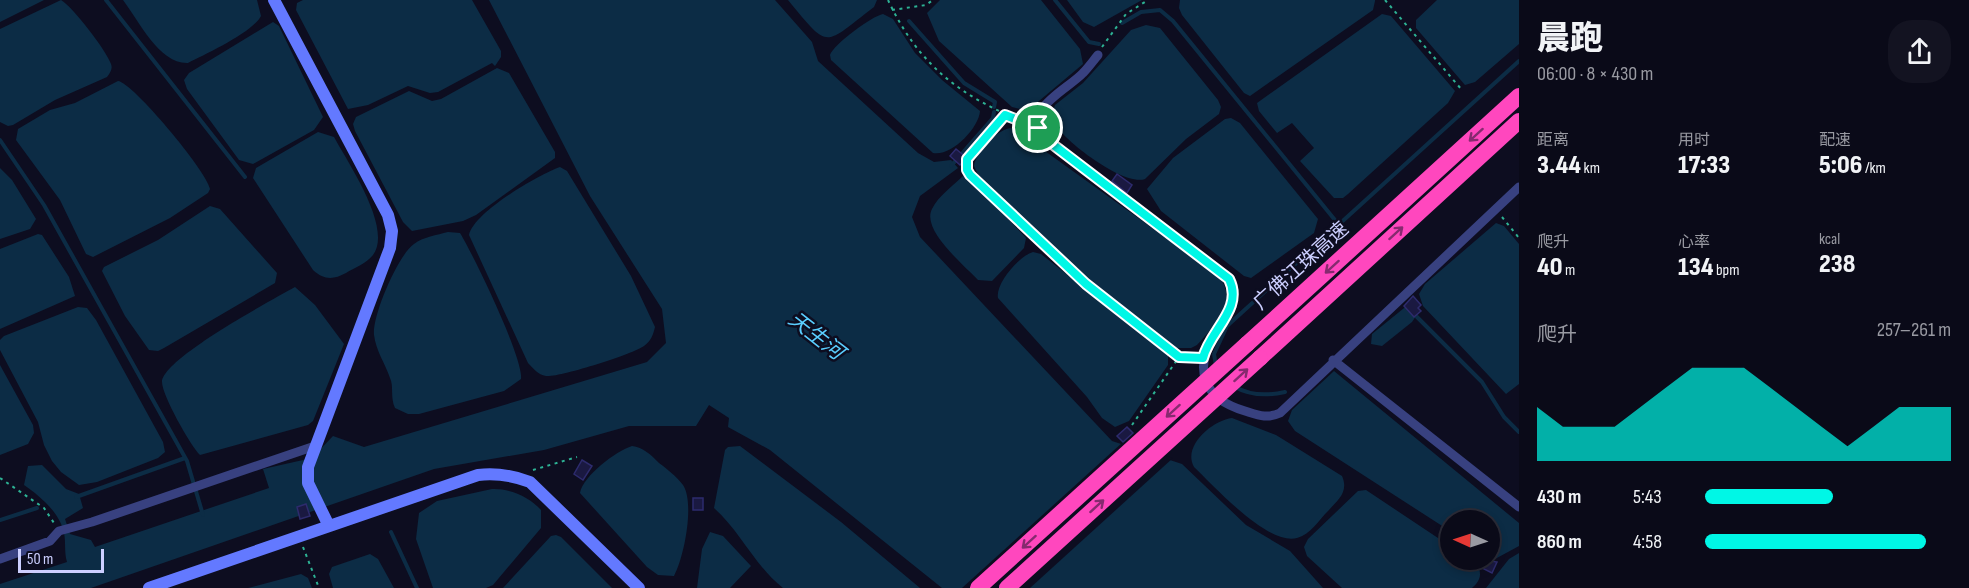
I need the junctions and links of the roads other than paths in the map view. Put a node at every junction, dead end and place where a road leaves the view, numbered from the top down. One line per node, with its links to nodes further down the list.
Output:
1 (274, 0): 7 (street)
2 (1098, 55): 6 (street)
3 (1519, 96): 13 (highway, 广佛江珠高速, one-way to 13, bridge)
4 (1519, 121): 14 (highway, 广佛江珠高速, one-way to 4, bridge)
5 (1519, 187): 6 (street)
6 (1333, 360): 8 (street)
7 (315, 446): 9 (street); 10 (street)
8 (1519, 507)
9 (329, 526): 11 (street); 12 (street)
10 (0, 559)
11 (149, 588)
12 (639, 588)
13 (978, 588)
14 (1007, 588)

